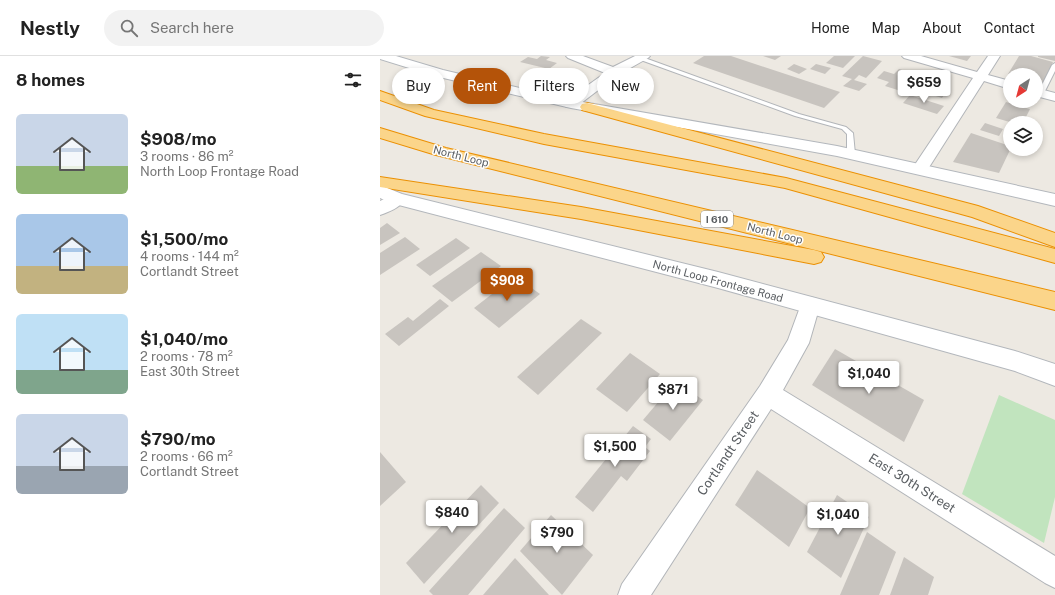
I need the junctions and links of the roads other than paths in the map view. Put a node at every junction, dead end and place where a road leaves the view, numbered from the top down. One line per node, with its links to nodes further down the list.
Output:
1 (382, 56): 12 (main road)
2 (572, 56): 6 (street)
3 (908, 56): 9 (street)
4 (994, 56): 9 (street)
5 (642, 57): 7 (street); 19 (lane)
6 (604, 68)
7 (621, 68)
8 (1054, 68): 11 (lane)
9 (981, 77): 10 (street); 20 (street)
10 (1003, 83)
11 (1043, 85)
12 (519, 92)
13 (1043, 94): 15 (street)
14 (380, 95): 25 (highway)
15 (1055, 97)
16 (570, 104): 17 (main road)
17 (587, 107): 19 (main road); 24 (highway)
18 (380, 134): 26 (highway, North Loop / I 610)
19 (851, 154): 20 (main road)
20 (920, 169): 23 (main road)
21 (380, 182): 26 (highway)
22 (386, 200): 27 (main road, North Loop Frontage Road)
23 (1055, 200)
24 (1055, 240)
25 (1055, 256)
26 (1055, 302)
27 (810, 305): 28 (main road, North Loop Frontage Road); 29 (street, Cortlandt Street)
28 (1055, 375)
29 (768, 394): 30 (street, East 30th Street); 31 (street, Cortlandt Street)
30 (1055, 572)
31 (633, 595)

